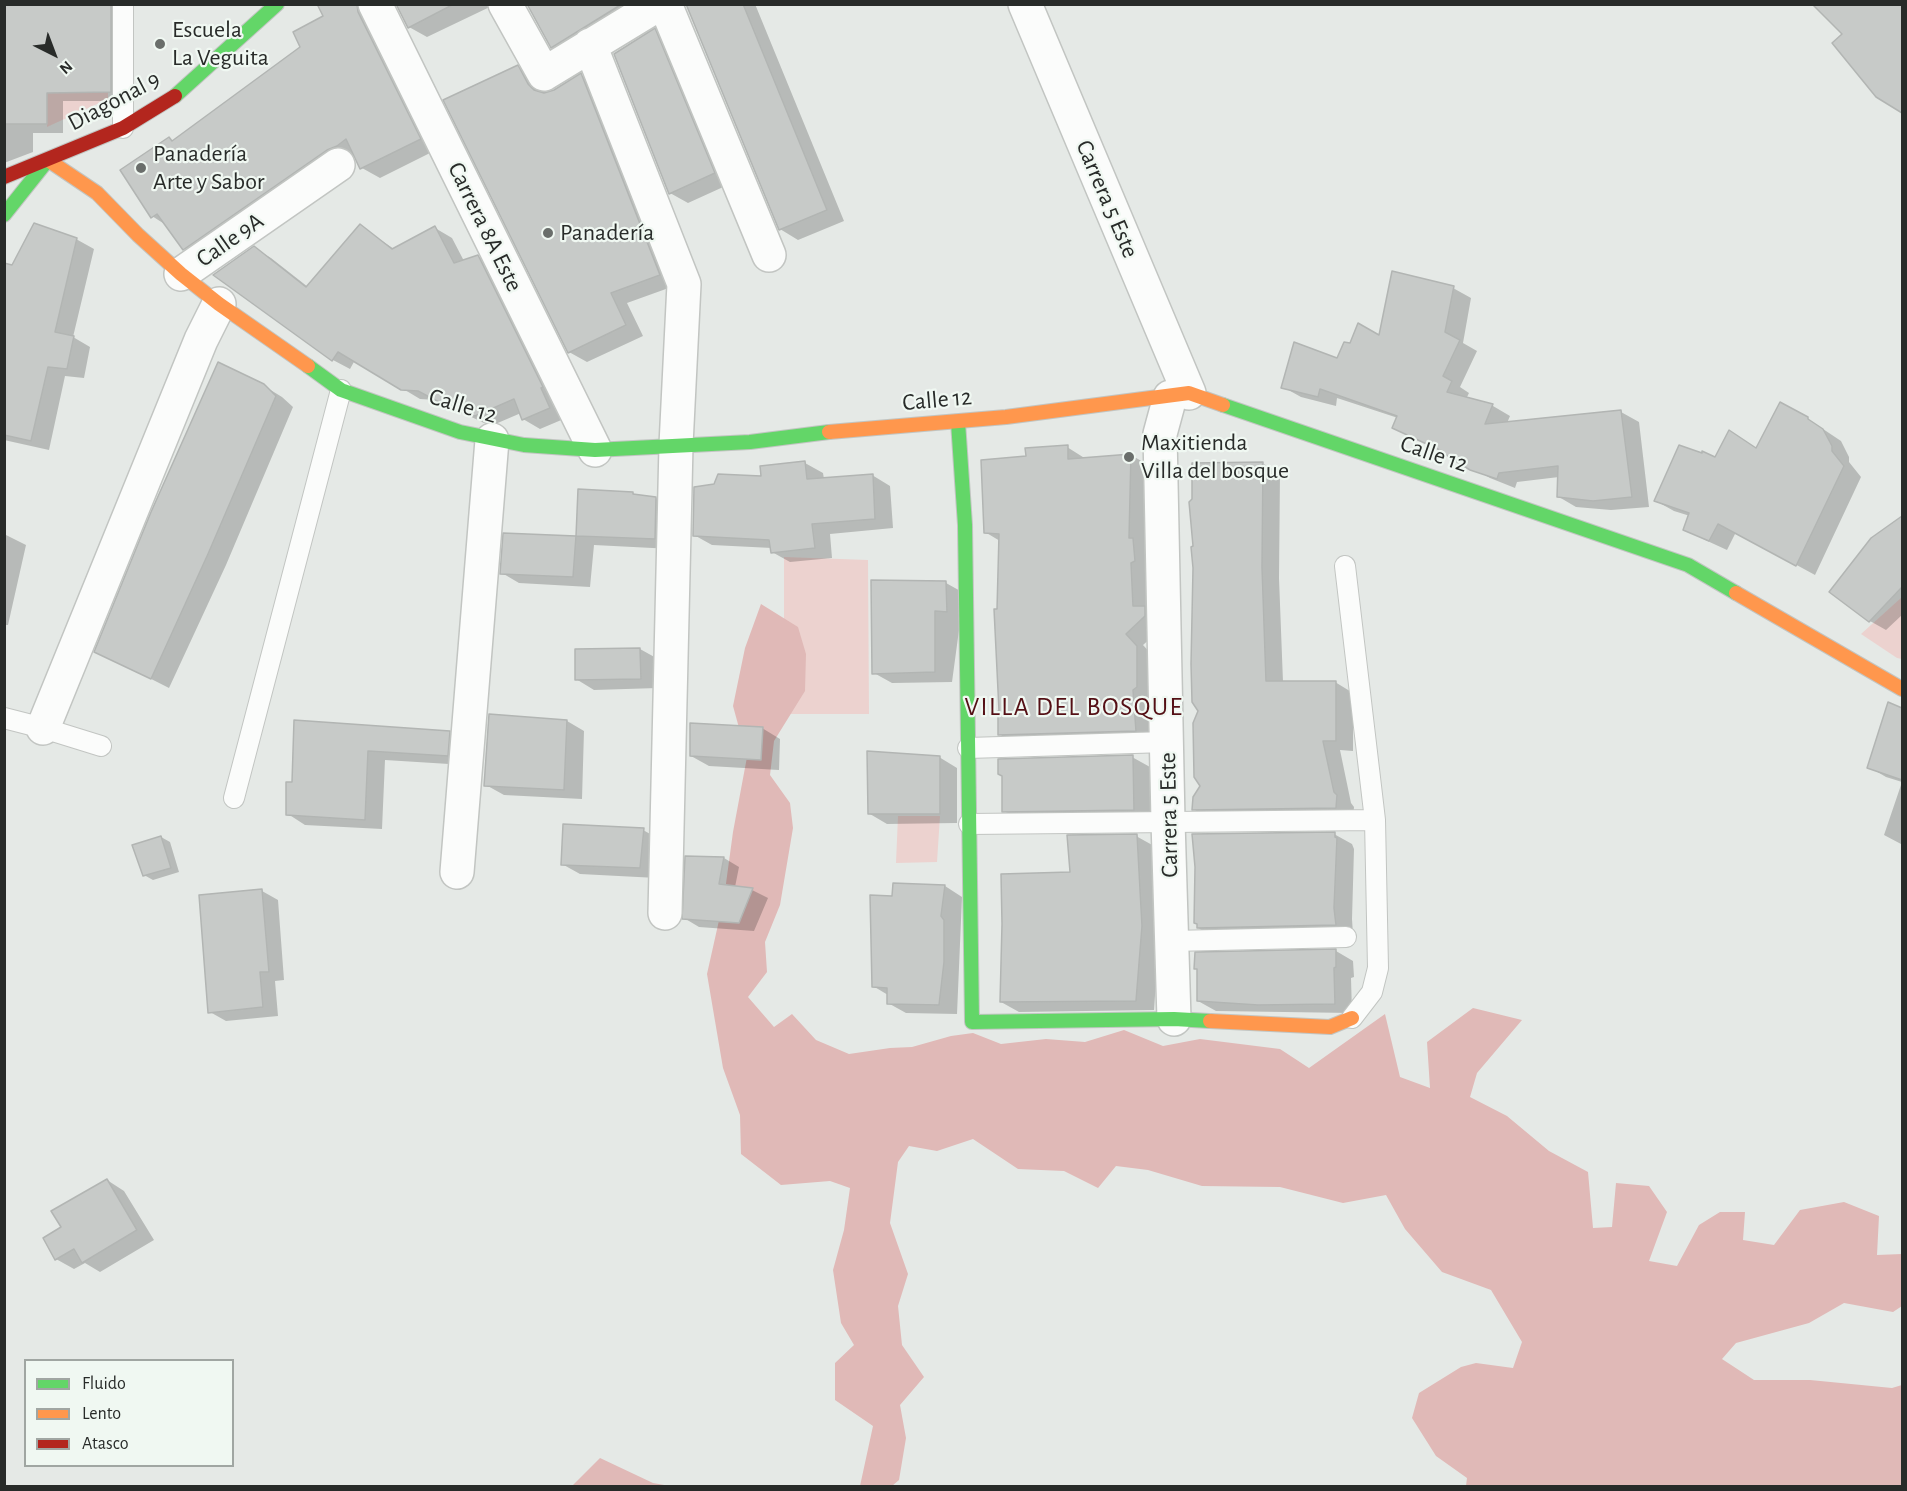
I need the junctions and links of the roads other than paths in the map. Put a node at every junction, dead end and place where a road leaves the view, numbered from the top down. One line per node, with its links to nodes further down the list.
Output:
1 (123, 4): 9 (lane)
2 (277, 4): 9 (street, Diagonal 9)
3 (375, 4): 22 (street, Carrera 8A Este)
4 (505, 4): 8 (street)
5 (659, 4): 8 (street)
6 (666, 4): 14 (street)
7 (1026, 4): 18 (street, Carrera 5 Este)
8 (591, 45): 21 (street)
9 (123, 128): 10 (street, Diagonal 9)
10 (48, 160): 12 (street); 13 (street); 15 (street, Calle 12)
11 (338, 165): 15 (street, Calle 9A)
12 (4, 177)
13 (4, 215)
14 (769, 255)
15 (181, 274): 16 (street, Calle 12)
16 (219, 304): 17 (street, Calle 12); 26 (street)
17 (341, 390): 20 (street, Calle 12); 30 (lane)
18 (1179, 395): 19 (street, Calle 12); 24 (street, Calle 12); 27 (street, Carrera 5 Este)
19 (958, 422): 21 (street, Calle 12); 29 (street)
20 (492, 440): 22 (street, Calle 12); 34 (street)
21 (676, 445): 22 (street, Calle 12); 35 (street)
22 (595, 450)
23 (1345, 566): 31 (lane)
24 (1902, 689)
25 (4, 718): 26 (lane)
26 (43, 728): 28 (lane)
27 (1167, 742): 29 (lane); 32 (street, Carrera 5 Este)
28 (101, 746)
29 (968, 748): 33 (street)
30 (234, 798)
31 (1375, 820): 32 (lane); 38 (lane)
32 (1168, 821): 33 (lane); 37 (street, Carrera 5 Este)
33 (969, 824): 39 (street)
34 (457, 872)
35 (665, 913)
36 (1346, 937): 37 (lane)
37 (1172, 941): 39 (street, Carrera 5 Este)
38 (1352, 1018): 39 (street)
39 (1174, 1019)

